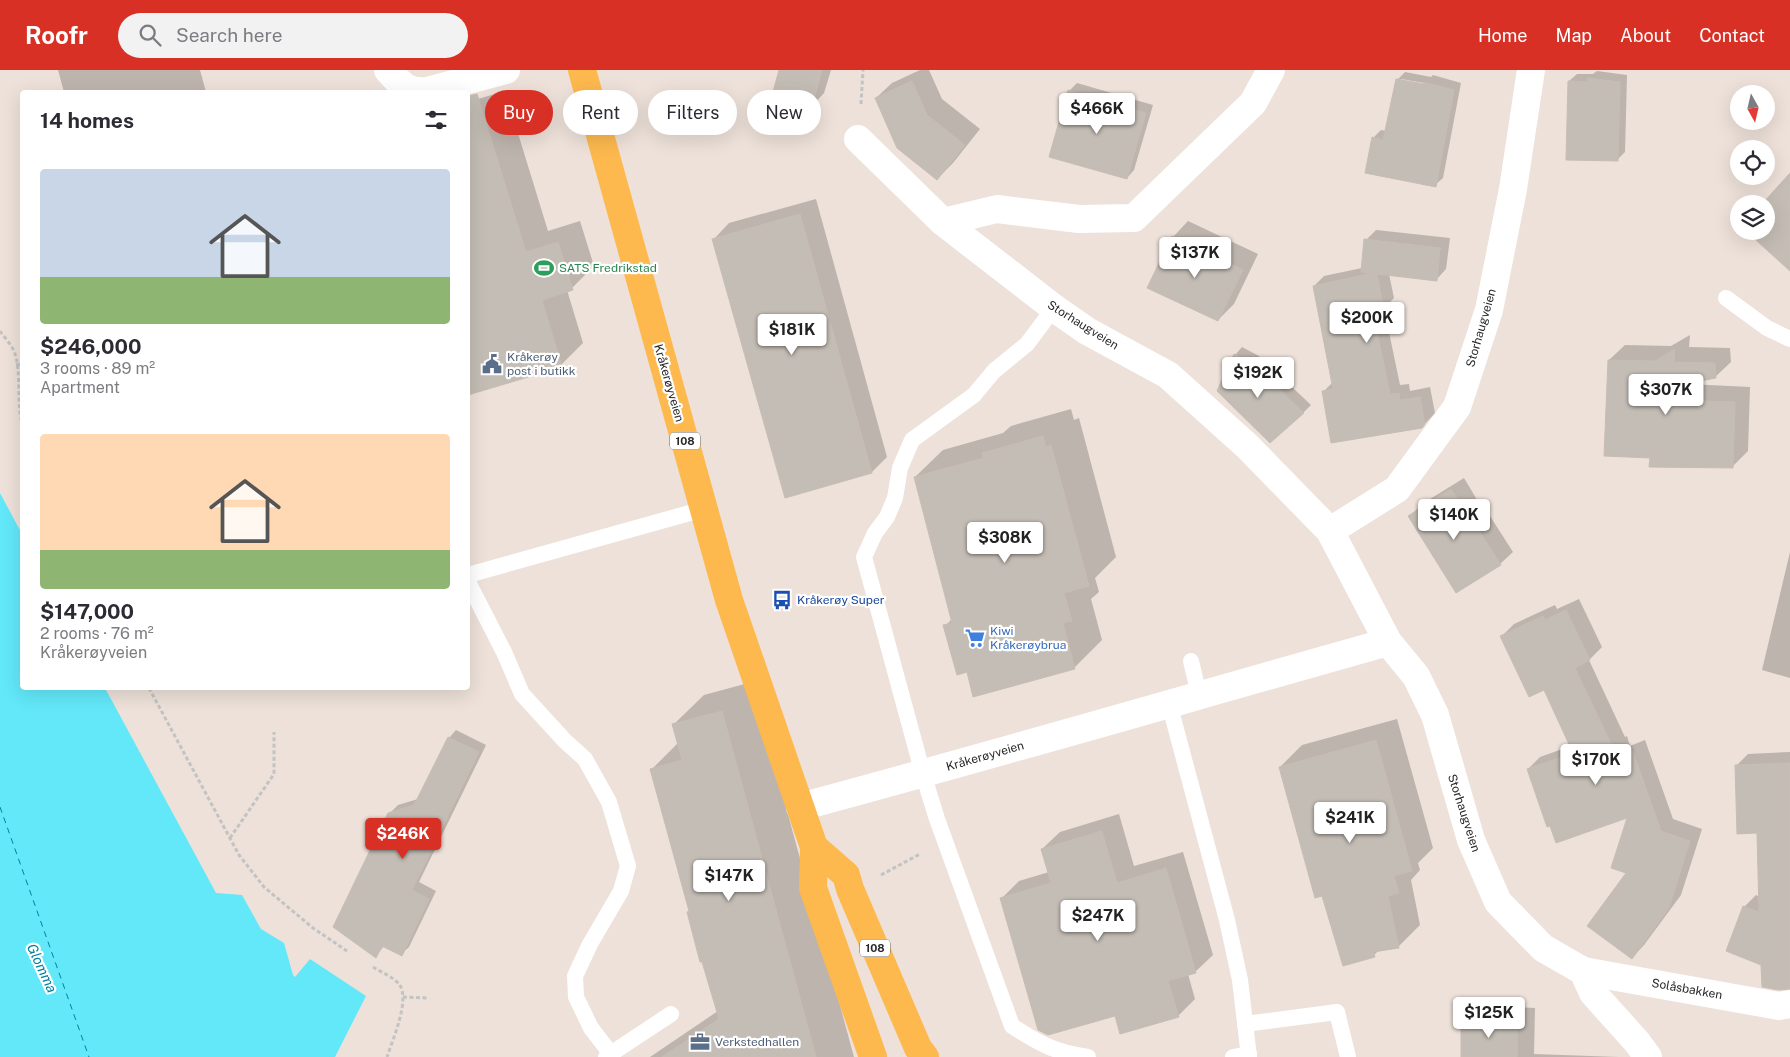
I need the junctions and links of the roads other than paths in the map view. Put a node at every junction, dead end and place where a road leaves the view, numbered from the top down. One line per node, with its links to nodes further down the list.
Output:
1 (388, 70): 6 (street)
2 (506, 70): 7 (street)
3 (582, 70): 13 (main road, Kråkerøyveien / 108)
4 (1271, 70): 9 (street)
5 (1531, 70): 14 (street, Storhaugveien)
6 (411, 90)
7 (431, 90)
8 (858, 138): 9 (street, Storhaugveien)
9 (943, 222): 11 (street, Storhaugveien)
10 (1726, 298): 12 (lane)
11 (1054, 308): 14 (street, Storhaugveien); 21 (lane)
12 (1790, 339)
13 (704, 509): 15 (lane); 22 (main road, Kråkerøyveien / 108)
14 (1330, 531): 17 (street, Storhaugveien)
15 (470, 574)
16 (470, 586): 28 (lane)
17 (1388, 642): 19 (street, Kråkerøyveien); 24 (street, Storhaugveien)
18 (1191, 661): 19 (lane)
19 (1199, 695): 20 (street, Kråkerøyveien)
20 (1169, 703): 21 (street, Kråkerøyveien); 27 (lane)
21 (923, 774): 22 (street, Kråkerøyveien); 32 (lane)
22 (800, 807): 23 (main road, Kråkerøyveien / 108)
23 (814, 847): 30 (main road, Kråkerøyveien / 108); 31 (main road, Kråkerøyveien / 108)
24 (1583, 971): 25 (street, Solåsbakken); 34 (street)
25 (1790, 1004)
26 (671, 1014): 28 (lane)
27 (1245, 1024): 29 (lane); 33 (lane)
28 (609, 1055)
29 (1244, 1056)
30 (873, 1057)
31 (925, 1057)
32 (1088, 1057)
33 (1348, 1057)
34 (1648, 1057)

